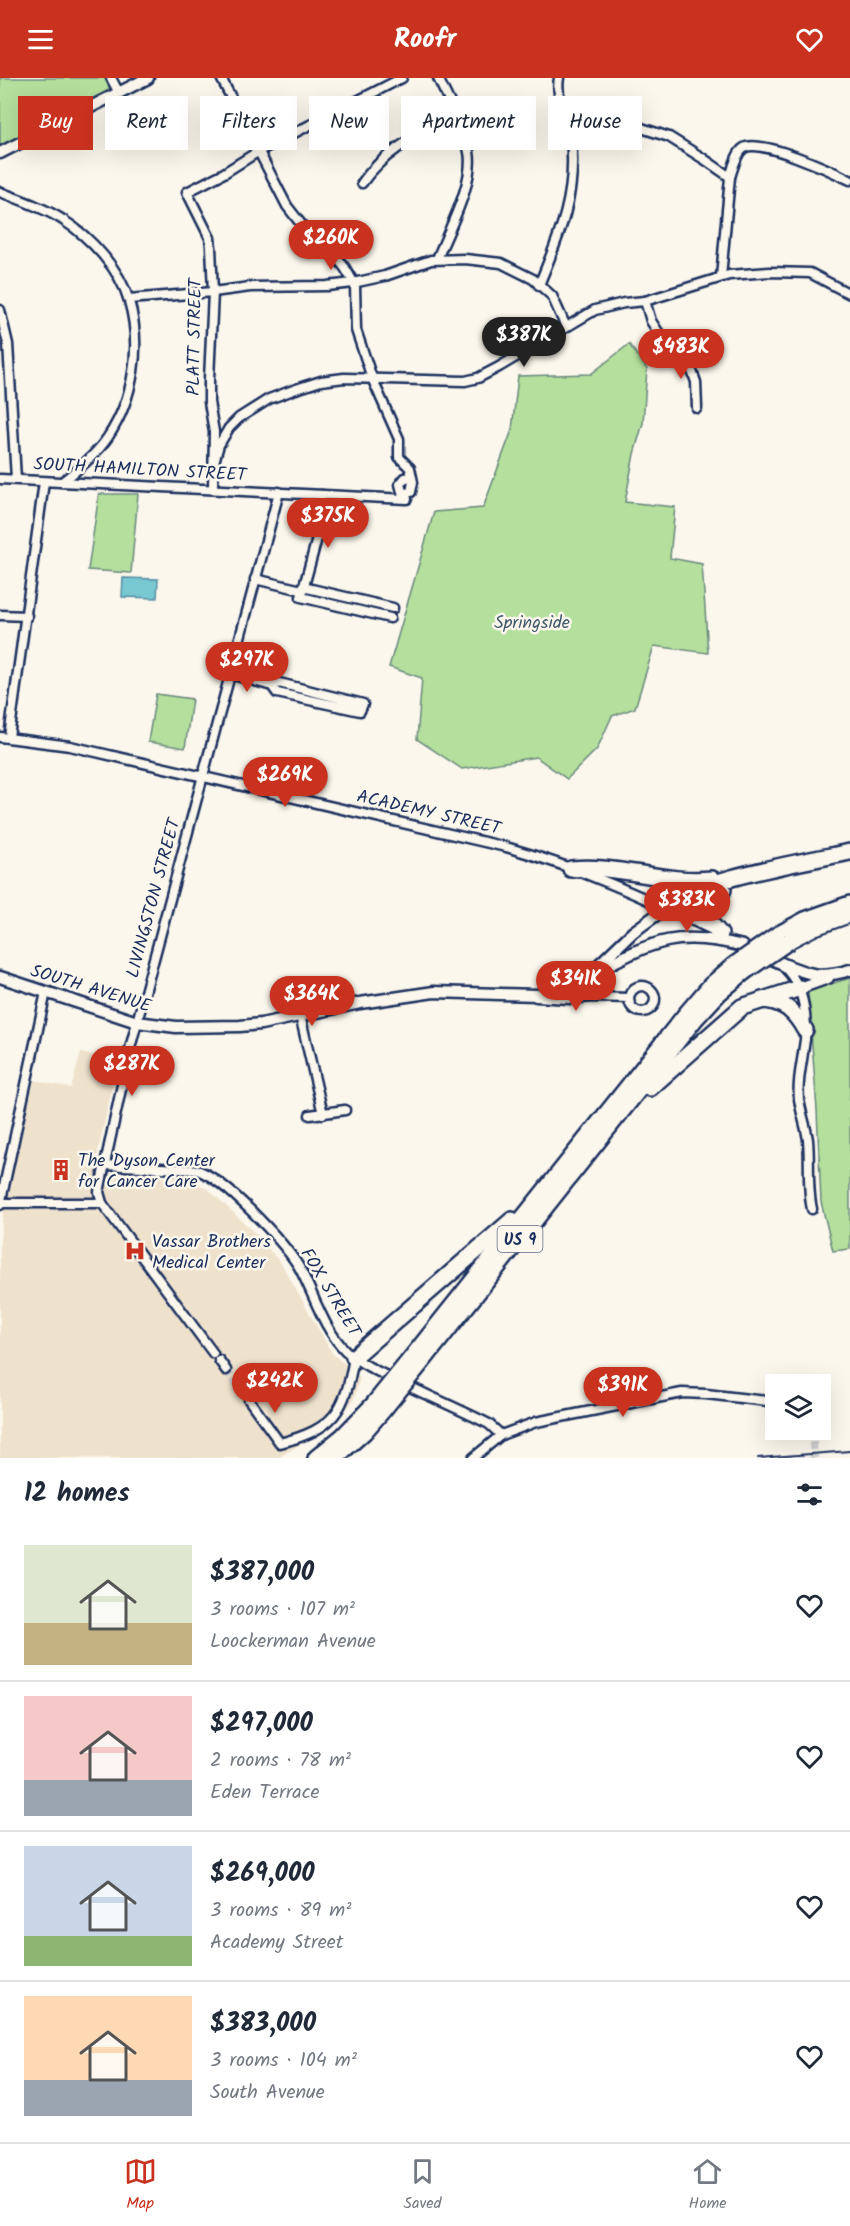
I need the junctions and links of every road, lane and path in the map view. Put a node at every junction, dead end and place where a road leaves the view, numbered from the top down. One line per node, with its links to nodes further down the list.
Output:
1 (111, 78): 7 (street)
2 (148, 78): 7 (street)
3 (221, 78): 14 (street)
4 (402, 78): 14 (street)
5 (438, 78): 8 (street)
6 (559, 78): 9 (street)
7 (119, 93): 15 (street)
8 (446, 96)
9 (560, 96)
10 (642, 128): 16 (street)
11 (401, 145): 18 (street)
12 (468, 150): 20 (street)
13 (571, 150): 23 (street)
14 (259, 151): 22 (street); 24 (street, PLATT STREET)
15 (0, 153)
16 (730, 177): 17 (street); 21 (street)
17 (850, 180)
18 (362, 183)
19 (0, 192): 26 (street)
20 (437, 259): 22 (street); 23 (street)
21 (721, 278): 25 (street); 27 (street)
22 (353, 283): 24 (street); 30 (street)
23 (539, 285): 29 (street)
24 (213, 292): 26 (street); 32 (street, PLATT STREET)
25 (850, 294)
26 (129, 299): 37 (street)
27 (645, 302): 29 (street); 31 (street)
28 (0, 310): 35 (street)
29 (566, 327): 30 (street)
30 (372, 378): 32 (street); 33 (street)
31 (697, 408)
32 (212, 469): 38 (street, PLATT STREET)
33 (412, 477)
34 (0, 479): 35 (street, SOUTH HAMILTON STREET)
35 (16, 479): 36 (street, SOUTH HAMILTON STREET)
36 (44, 482): 37 (street, SOUTH HAMILTON STREET); 46 (street)
37 (62, 482): 38 (street, SOUTH HAMILTON STREET)
38 (213, 488): 39 (street, SOUTH HAMILTON STREET)
39 (279, 492): 40 (street, SOUTH HAMILTON STREET); 42 (street, LIVINGSTON STREET)
40 (322, 495): 41 (street, SOUTH HAMILTON STREET); 43 (street)
41 (407, 499)
42 (255, 579): 43 (street); 48 (street, LIVINGSTON STREET)
43 (302, 591): 44 (street); 47 (street)
44 (393, 608)
45 (0, 615): 46 (street)
46 (27, 616): 50 (street)
47 (390, 618)
48 (230, 674): 49 (street); 51 (street, LIVINGSTON STREET)
49 (272, 686): 49 (street)
50 (5, 737): 51 (street, ACADEMY STREET)
51 (203, 776): 54 (street, ACADEMY STREET); 77 (street, LIVINGSTON STREET)
52 (850, 852): 55 (highway)
53 (850, 861): 56 (highway)
54 (571, 869): 55 (highway); 59 (street, ACADEMY STREET)
55 (745, 875): 59 (highway)
56 (723, 890): 59 (highway); 62 (highway)
57 (850, 897): 61 (highway)
58 (850, 904): 61 (highway, US 9)
59 (666, 908): 62 (street); 70 (street, SOUTH AVENUE)
60 (850, 915): 63 (highway, US 9)
61 (805, 920): 63 (highway, US 9)
62 (720, 934): 64 (street)
63 (783, 938): 66 (highway, US 9, bridge)
64 (743, 946): 65 (street); 70 (street)
65 (769, 958): 68 (street); 71 (street)
66 (739, 969): 82 (highway, US 9); 84 (highway, US 9)
67 (850, 969): 68 (street)
68 (837, 973): 71 (street)
69 (0, 977): 72 (street, SOUTH AVENUE)
70 (578, 982): 73 (street, SOUTH AVENUE)
71 (800, 988): 75 (highway); 78 (street)
72 (46, 992): 77 (street, SOUTH AVENUE); 86 (street)
73 (527, 994): 74 (street); 76 (street, SOUTH AVENUE)
74 (629, 998)
75 (756, 1001): 78 (highway); 82 (highway)
76 (300, 1015): 77 (street, SOUTH AVENUE); 80 (street)
77 (137, 1022): 83 (street, LIVINGSTON STREET)
78 (805, 1030): 87 (street)
79 (345, 1110): 80 (street)
80 (323, 1114): 81 (street)
81 (310, 1115)
82 (618, 1116): 91 (highway, US 9)
83 (105, 1165): 85 (street, LIVINGSTON STREET); 89 (street, FOX STREET)
84 (542, 1195): 89 (highway); 91 (highway, US 9)
85 (102, 1203): 86 (street); 88 (street)
86 (0, 1204)
87 (812, 1209)
88 (213, 1353)
89 (354, 1357): 93 (street); 96 (street, FOX STREET)
90 (219, 1360): 92 (street)
91 (417, 1360): 95 (highway, US 9, bridge)
92 (226, 1370)
93 (249, 1400)
94 (765, 1401): 96 (street)
95 (378, 1408): 97 (highway, US 9); 98 (highway, US 9); 99 (highway)
96 (501, 1435): 100 (street)
97 (316, 1458)
98 (335, 1458)
99 (347, 1458)
100 (473, 1458)

